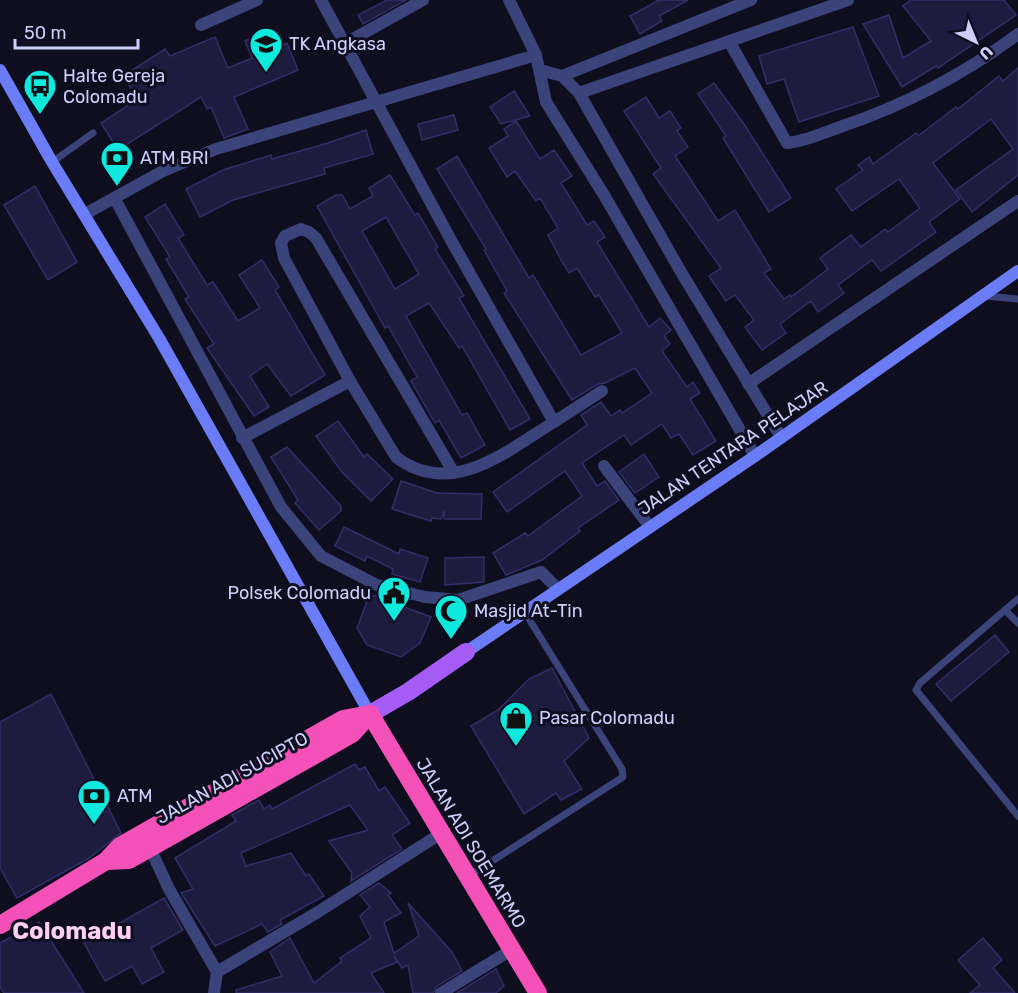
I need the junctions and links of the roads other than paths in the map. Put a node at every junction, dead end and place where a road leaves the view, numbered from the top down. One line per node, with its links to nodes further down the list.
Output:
1 (257, 0): 7 (street)
2 (321, 0): 10 (street)
3 (423, 0): 10 (street)
4 (509, 0): 11 (street)
5 (751, 0): 14 (street)
6 (848, 0): 9 (street)
7 (201, 25)
8 (1018, 34): 9 (street)
9 (730, 43): 15 (street)
10 (344, 44): 16 (street)
11 (536, 55): 13 (street); 16 (street)
12 (0, 70): 18 (main road)
13 (540, 70): 14 (street); 31 (street)
14 (562, 76): 15 (street)
15 (579, 93): 26 (street)
16 (376, 102): 19 (street); 28 (street)
17 (93, 133): 18 (lane)
18 (52, 162): 21 (main road)
19 (115, 199): 21 (street); 30 (street)
20 (1018, 201): 26 (street)
21 (85, 214): 41 (main road)
22 (1018, 271): 23 (main road, JALAN TENTARA PELAJAR)
23 (983, 296): 24 (lane); 29 (main road, JALAN TENTARA PELAJAR)
24 (1018, 299)
25 (350, 381): 30 (street); 33 (street); 33 (street)
26 (748, 384): 29 (street)
27 (602, 391): 28 (street)
28 (554, 422): 33 (street)
29 (781, 437): 31 (main road, JALAN TENTARA PELAJAR)
30 (242, 438): 35 (street)
31 (755, 456): 34 (main road, JALAN TENTARA PELAJAR)
32 (604, 466): 34 (street)
33 (454, 473)
34 (650, 527): 35 (main road, JALAN TENTARA PELAJAR)
35 (558, 589): 38 (main road, JALAN TENTARA PELAJAR)
36 (1018, 599): 37 (lane)
37 (1005, 610): 39 (lane); 42 (lane)
38 (525, 611): 40 (main road, JALAN TENTARA PELAJAR); 46 (lane)
39 (1018, 623)
40 (466, 652): 41 (main road, JALAN ADI SUCIPTO)
41 (370, 714): 43 (highway, JALAN ADI SOEMARMO); 44 (highway, JALAN ADI SUCIPTO); 45 (highway, JALAN ADI SUCIPTO)
42 (1018, 816)
43 (440, 834): 46 (highway, JALAN ADI SOEMARMO); 49 (street)
44 (150, 848): 45 (highway, JALAN ADI SUCIPTO); 49 (street)
45 (106, 861): 47 (highway, JALAN ADI SUCIPTO)
46 (467, 877): 48 (highway, JALAN ADI SOEMARMO)
47 (0, 925)
48 (512, 950): 51 (street); 52 (highway, JALAN ADI SOEMARMO)
49 (217, 972): 50 (street)
50 (214, 993)
51 (441, 993)
52 (538, 993)

